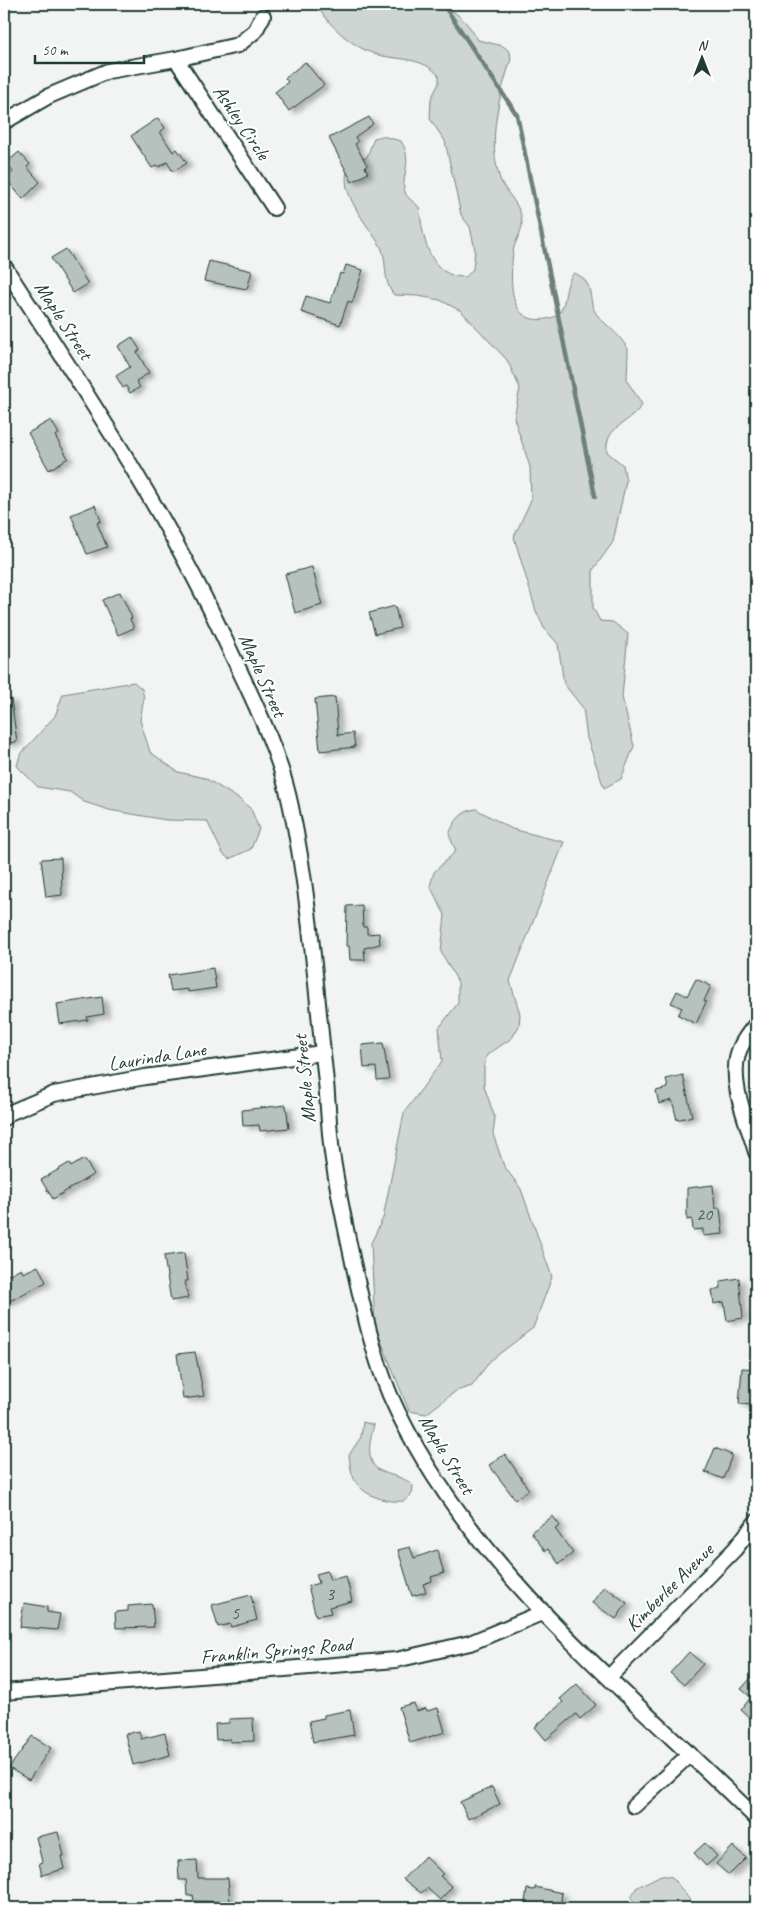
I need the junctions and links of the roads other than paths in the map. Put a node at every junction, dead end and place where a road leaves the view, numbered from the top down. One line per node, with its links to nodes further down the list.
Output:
1 (263, 16): 2 (street)
2 (176, 59): 3 (street); 4 (street, Ashley Circle)
3 (4, 122)
4 (274, 208)
5 (4, 266): 6 (street, Maple Street)
6 (8, 282): 8 (street, Maple Street)
7 (756, 1024): 10 (street)
8 (322, 1053): 9 (street, Laurinda Lane); 12 (street, Maple Street)
9 (4, 1118)
10 (756, 1152)
11 (756, 1522): 13 (street, Kimberlee Avenue)
12 (544, 1612): 13 (street, Maple Street); 14 (street, Franklin Springs Road)
13 (608, 1677): 15 (street, Maple Street)
14 (4, 1692)
15 (690, 1754): 17 (street); 18 (street, Maple Street)
16 (756, 1798): 18 (lane)
17 (634, 1806)
18 (752, 1814)

